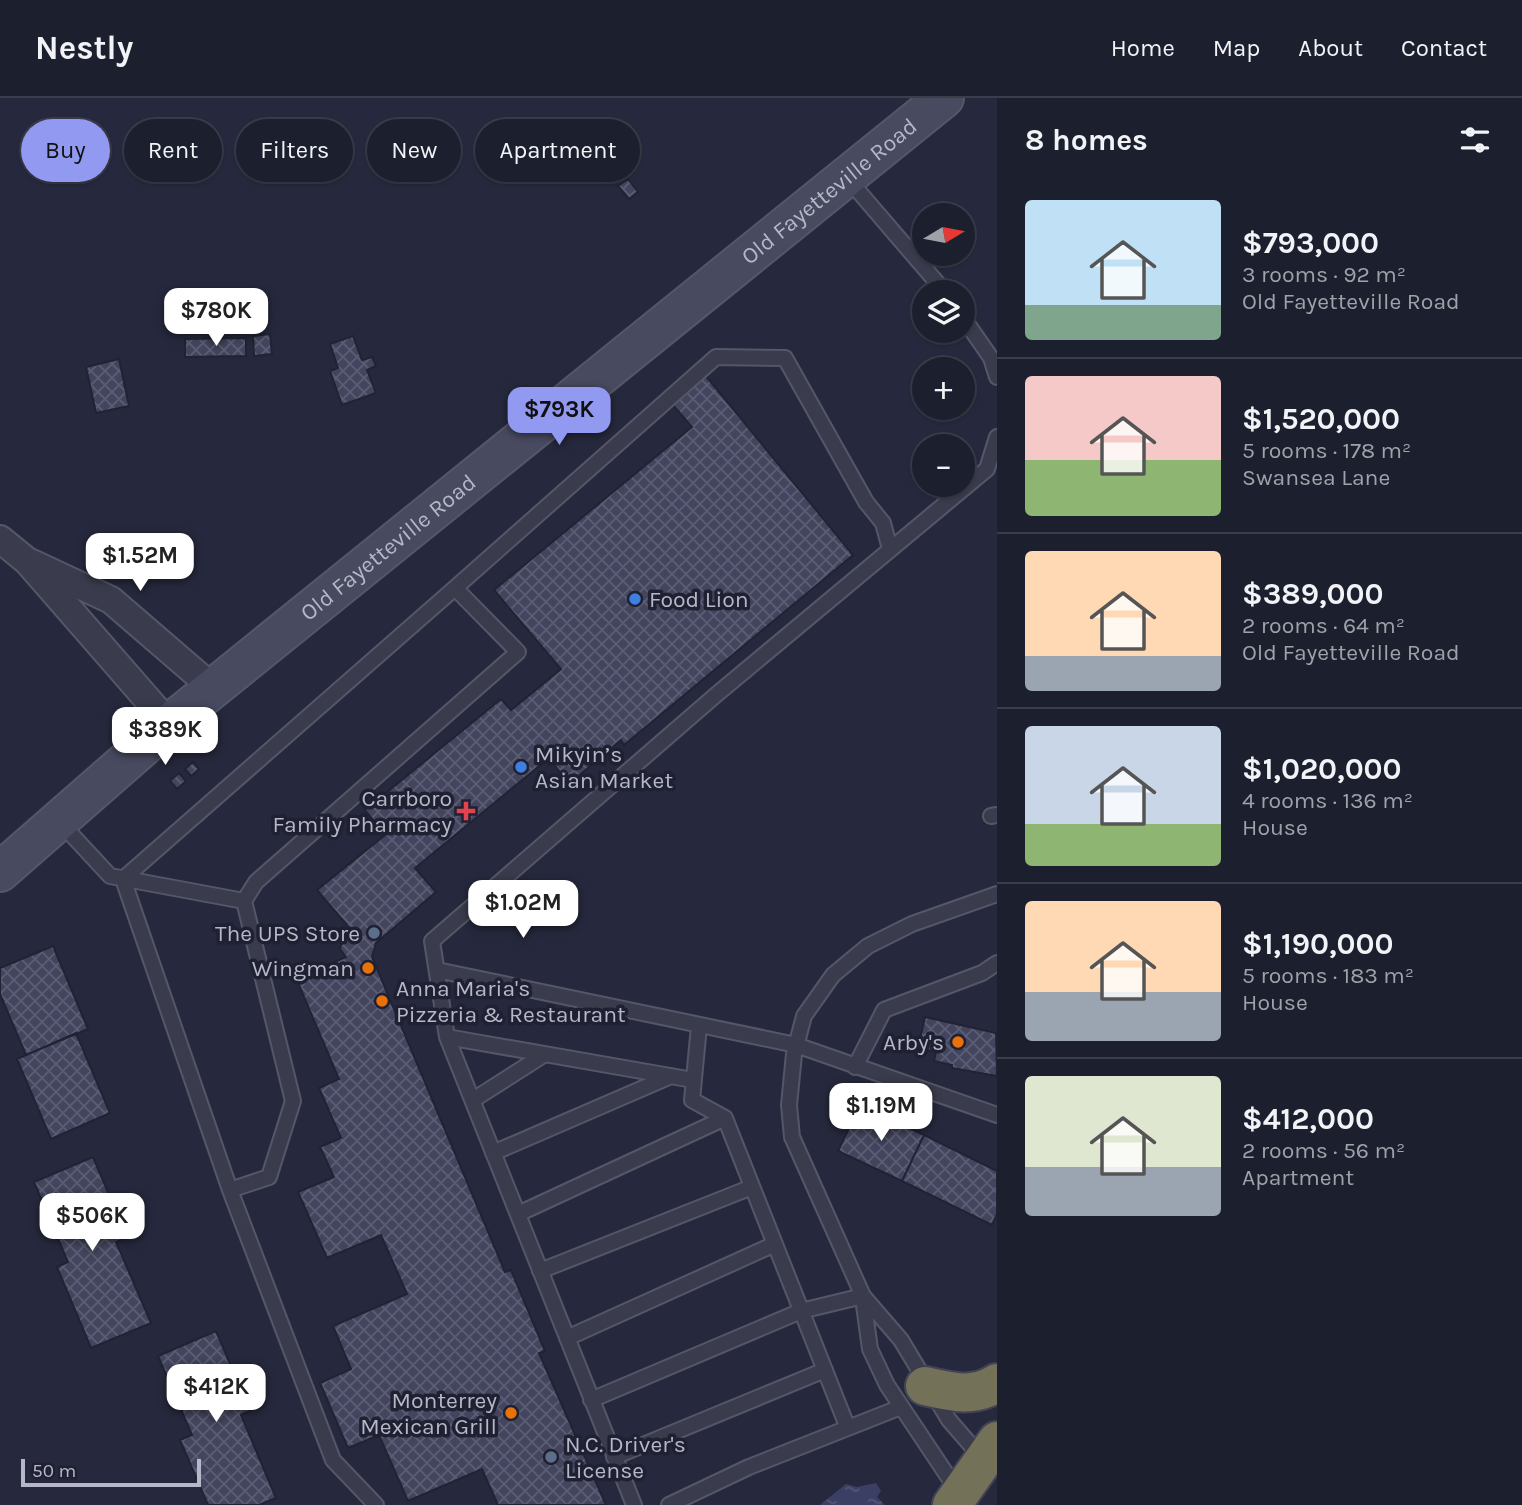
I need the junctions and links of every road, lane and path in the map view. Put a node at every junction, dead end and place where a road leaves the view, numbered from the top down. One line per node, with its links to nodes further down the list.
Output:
1 (944, 98): 2 (street, Old Fayetteville Road)
2 (848, 179): 3 (lane); 11 (street, Old Fayetteville Road)
3 (935, 280)
4 (975, 335): 5 (lane)
5 (997, 377)
6 (997, 437): 8 (lane)
7 (0, 539): 9 (street)
8 (890, 549): 10 (lane); 19 (lane)
9 (27, 561): 11 (street); 12 (street)
10 (455, 588): 15 (lane); 17 (lane)
11 (213, 688): 12 (street, Old Fayetteville Road)
12 (169, 724): 13 (street, Old Fayetteville Road)
13 (58, 820): 14 (street, Old Fayetteville Road); 15 (lane)
14 (0, 872)
15 (123, 879): 17 (lane); 32 (lane)
16 (997, 894): 22 (lane)
17 (244, 901): 32 (lane)
18 (997, 963): 24 (lane)
19 (436, 970): 20 (lane); 21 (lane)
20 (699, 1026): 22 (lane); 26 (lane)
21 (447, 1037): 23 (lane); 27 (lane)
22 (796, 1045): 24 (lane); 36 (lane)
23 (545, 1054): 25 (lane); 27 (lane)
24 (855, 1067): 28 (lane)
25 (671, 1076): 26 (lane); 30 (lane)
26 (694, 1080): 29 (lane)
27 (473, 1100): 30 (lane)
28 (997, 1115)
29 (725, 1118): 31 (lane); 33 (lane)
30 (494, 1153): 33 (lane)
31 (752, 1187): 34 (lane); 35 (lane)
32 (230, 1190): 47 (lane)
33 (517, 1214): 35 (lane)
34 (775, 1244): 37 (lane); 38 (lane)
35 (540, 1271): 38 (lane)
36 (863, 1296): 37 (lane); 41 (lane); 41 (lane)
37 (801, 1311): 39 (lane); 42 (lane)
38 (567, 1338): 42 (lane)
39 (825, 1370): 43 (lane); 44 (lane)
40 (997, 1383): 41 (highway)
41 (913, 1396): 43 (lane); 45 (lane); 46 (lane)
42 (591, 1400): 44 (lane)
43 (847, 1426): 49 (lane)
44 (614, 1457): 48 (lane)
45 (993, 1460): 46 (highway)
46 (960, 1502)
47 (376, 1505)
48 (634, 1505)
49 (669, 1505)

